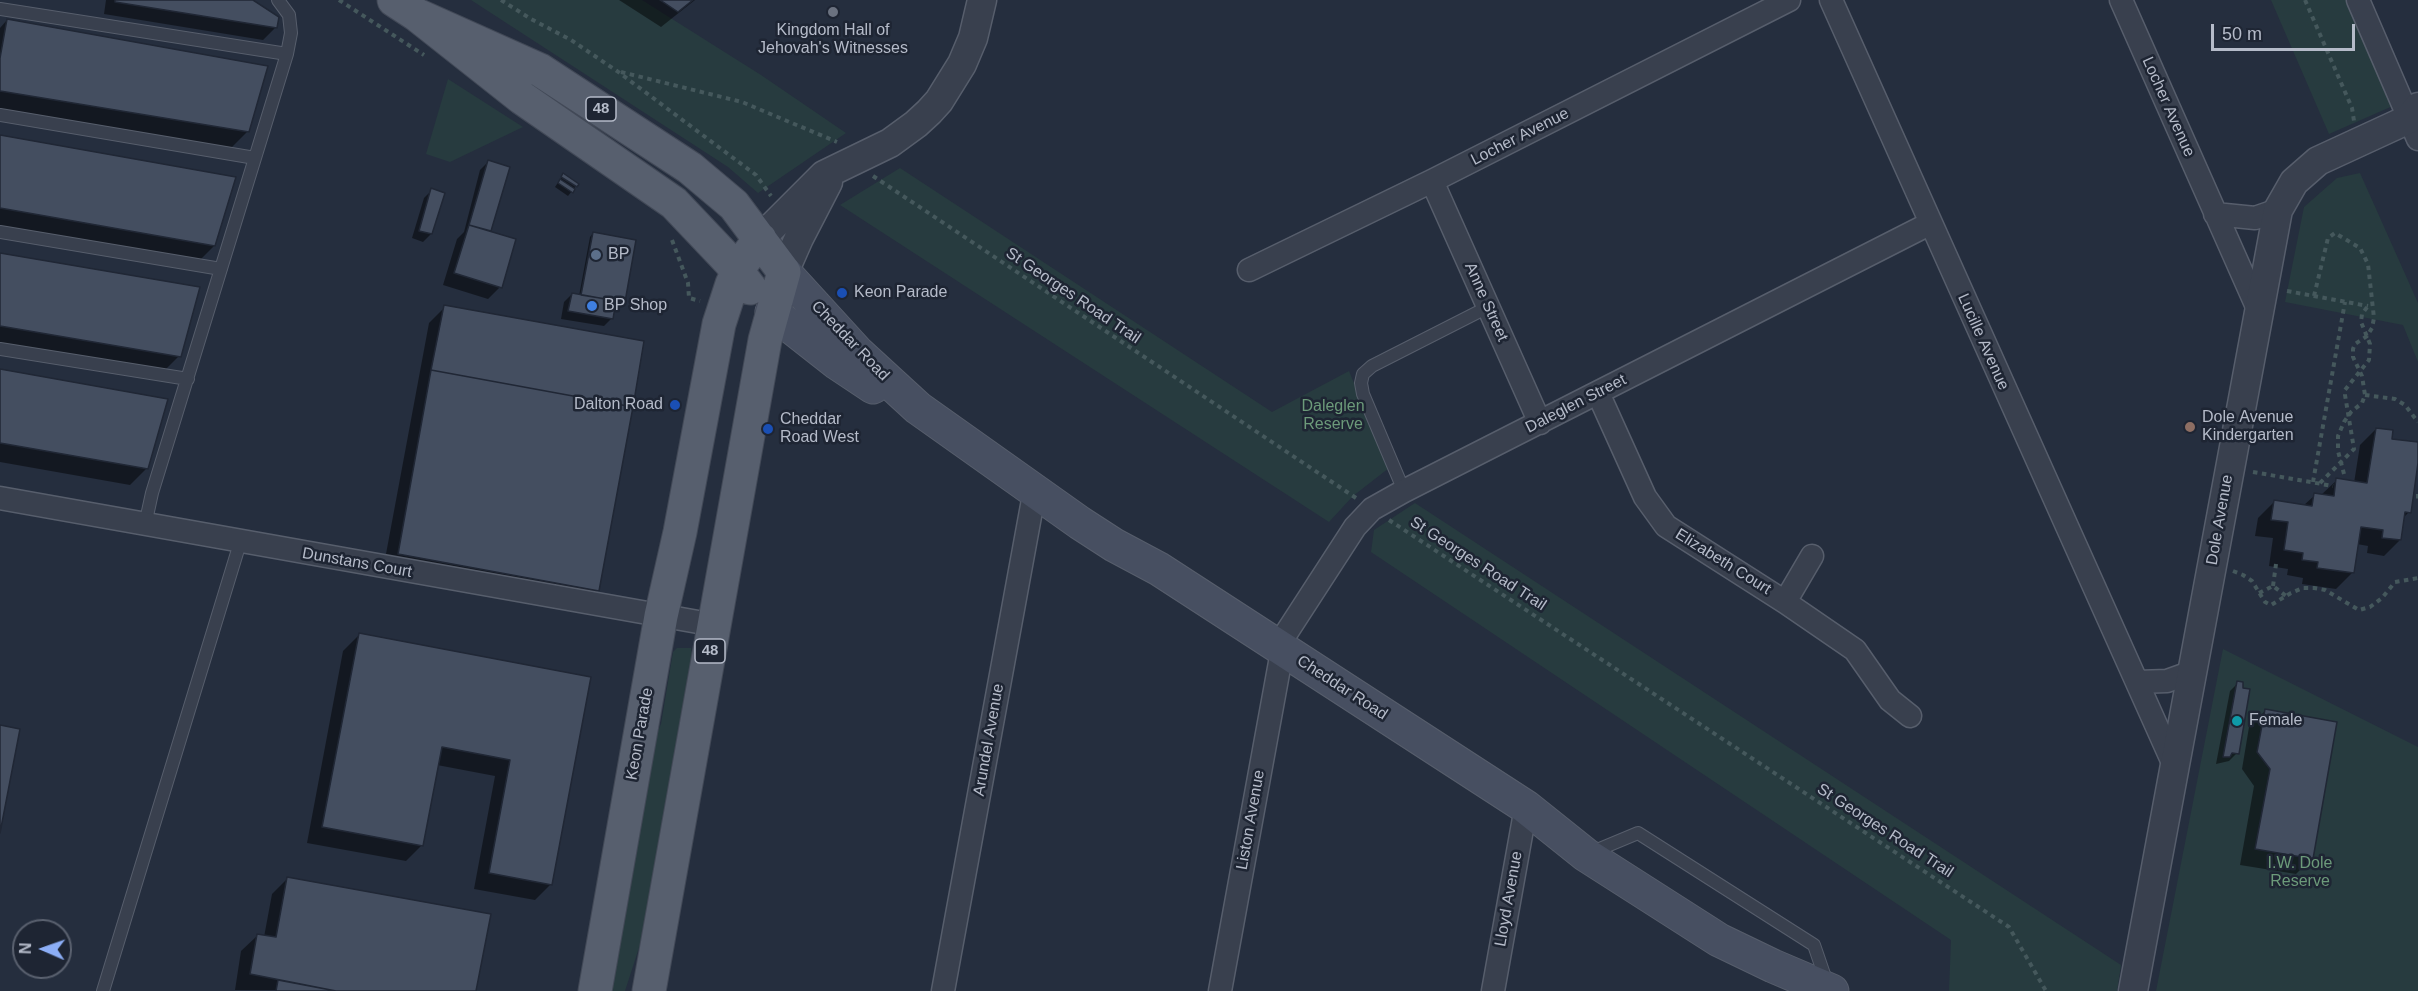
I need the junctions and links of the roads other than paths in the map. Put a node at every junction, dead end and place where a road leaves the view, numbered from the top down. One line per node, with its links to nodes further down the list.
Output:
1 (280, 0): 9 (lane)
2 (982, 0): 12 (street)
3 (1789, 0): 14 (street, Locher Avenue)
4 (1830, 0): 17 (street, Lucille Avenue)
5 (2121, 0): 16 (street, Locher Avenue)
6 (2358, 0): 11 (street)
7 (406, 8): 19 (main road, 48); 22 (main road, 48)
8 (0, 9): 9 (lane)
9 (287, 54): 13 (lane)
10 (0, 115): 13 (lane)
11 (2415, 121): 15 (street, Dole Avenue)
12 (840, 154): 19 (street); 23 (street)
13 (255, 158): 20 (lane)
14 (1432, 181): 21 (street, Locher Avenue); 25 (street, Anne Street)
15 (2278, 210): 16 (street); 24 (street, Dole Avenue)
16 (2215, 214): 24 (street, Locher Avenue)
17 (1929, 224): 29 (street, Daleglen Street); 43 (street, Lucille Avenue)
18 (0, 232): 20 (lane)
19 (760, 239): 22 (main road, Keon Parade); 23 (main road, 48)
20 (221, 269): 28 (lane)
21 (1249, 270)
22 (738, 271): 26 (main road); 39 (main road, Keon Parade)
23 (784, 272): 26 (main road, 48); 30 (main road, Cheddar Road)
24 (2260, 300): 42 (street, Dole Avenue)
25 (1488, 307): 31 (street, Anne Street); 33 (lane)
26 (772, 312): 30 (main road, Cheddar Road); 40 (main road, 48)
27 (0, 349): 28 (lane)
28 (188, 379): 35 (lane)
29 (1598, 393): 31 (street, Daleglen Street); 38 (street, Elizabeth Court)
30 (918, 408): 32 (main road, Cheddar Road)
31 (1540, 423): 33 (street, Daleglen Street)
32 (1035, 489): 41 (main road, Cheddar Road); 51 (street, Arundel Avenue)
33 (1404, 491): 41 (street, Daleglen Street)
34 (0, 498): 35 (street, Dunstans Court)
35 (145, 525): 36 (street, Dunstans Court)
36 (240, 543): 39 (street, Dunstans Court); 48 (lane)
37 (1812, 556): 38 (street, Elizabeth Court)
38 (1785, 602): 44 (street, Elizabeth Court)
39 (661, 616): 40 (street, Dunstans Court); 49 (main road, Keon Parade)
40 (715, 625): 50 (main road, 48)
41 (1283, 649): 46 (main road, Cheddar Road); 52 (street, Liston Avenue)
42 (2192, 672): 43 (street); 45 (street, Dole Avenue)
43 (2137, 682): 45 (street, Lucille Avenue)
44 (1910, 716)
45 (2174, 765): 55 (street, Dole Avenue)
46 (1526, 807): 47 (main road, Cheddar Road); 53 (street, Lloyd Avenue)
47 (1597, 850): 54 (main road, Cheddar Road); 54 (lane, Cheddar Road)
48 (103, 991)
49 (595, 991)
50 (649, 991)
51 (944, 991)
52 (1220, 991)
53 (1492, 991)
54 (1831, 991)
55 (2133, 991)

